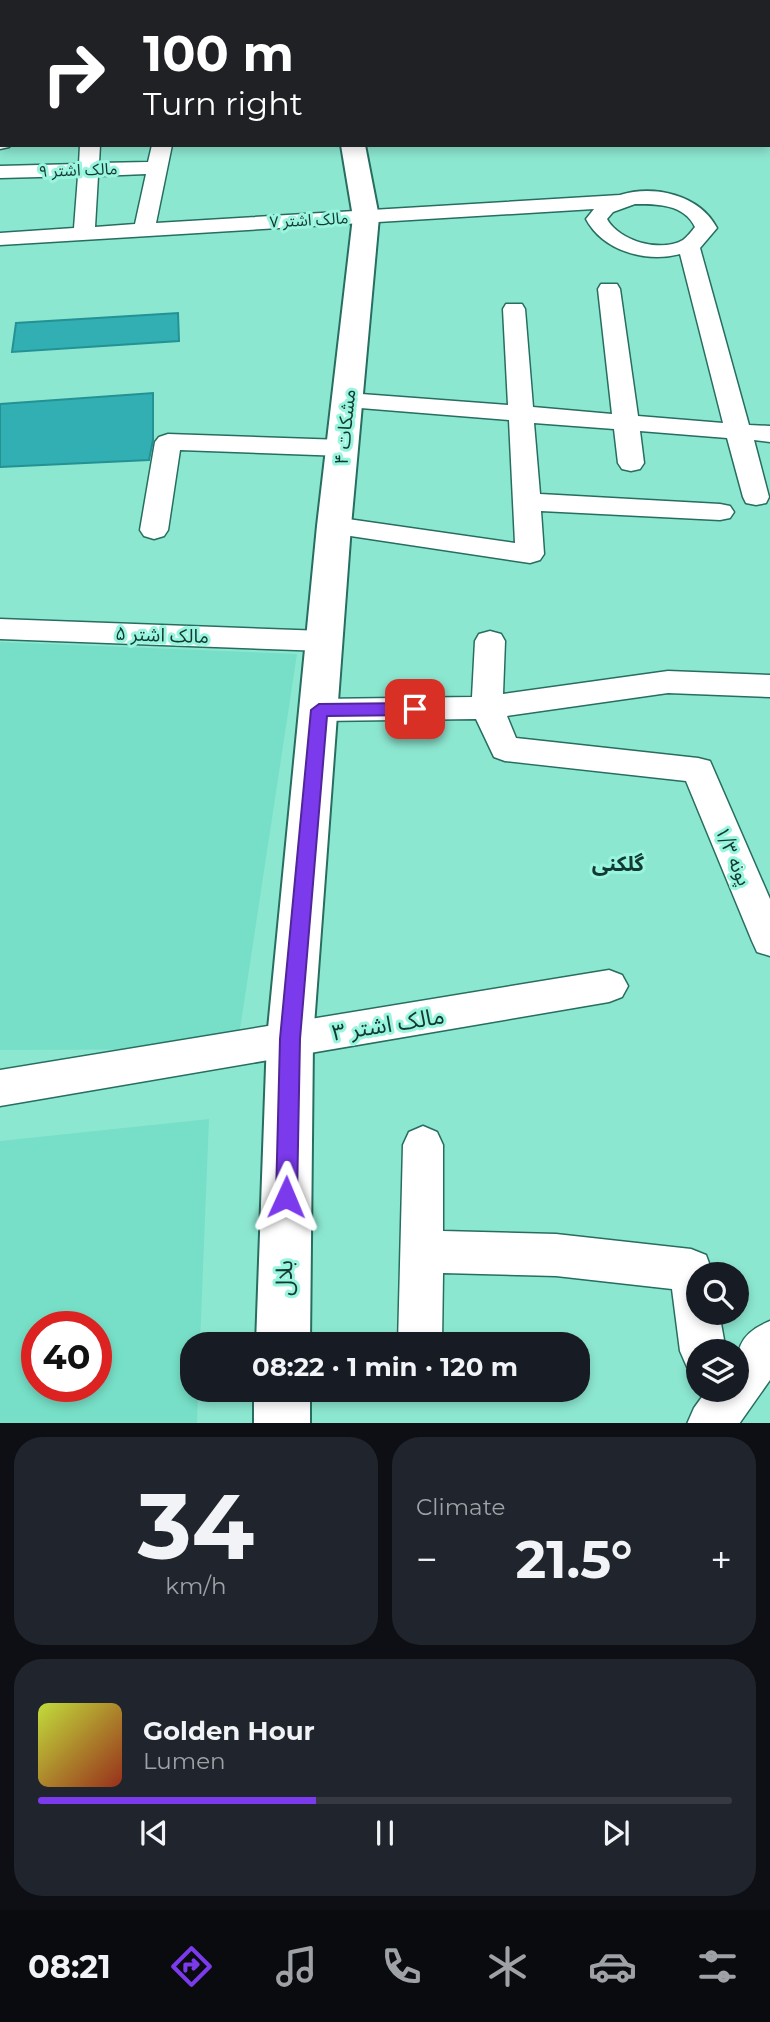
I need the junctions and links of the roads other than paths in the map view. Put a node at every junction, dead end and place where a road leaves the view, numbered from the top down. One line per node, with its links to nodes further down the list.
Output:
1 (90, 147): 5 (street)
2 (161, 147): 4 (street)
3 (354, 147): 9 (street, مشکات ۴)
4 (156, 168): 5 (street, مالک اشتر ۹); 11 (street)
5 (87, 171): 6 (street, مالک اشتر ۹); 12 (street)
6 (0, 172)
7 (618, 201): 8 (street, مالک اشتر ۷); 10 (street); 14 (street, مالک اشتر ۷)
8 (532, 208): 9 (street, مالک اشتر ۷); 10 (street)
9 (366, 217): 11 (street, مالک اشتر ۷); 17 (street, مشکات ۴)
10 (596, 222): 14 (street)
11 (144, 230): 12 (street, مالک اشتر ۷)
12 (84, 233): 13 (street, مالک اشتر ۷)
13 (0, 239)
14 (688, 245): 20 (street)
15 (609, 289): 19 (street)
16 (514, 309): 18 (street)
17 (348, 400): 18 (street); 22 (street, مشکات ۴)
18 (520, 414): 19 (street); 25 (street)
19 (627, 422): 20 (street); 23 (street)
20 (739, 431): 21 (street); 24 (street)
21 (770, 434)
22 (343, 448): 27 (street, مشکات ۴); 28 (street)
23 (631, 463)
24 (756, 498)
25 (526, 502): 26 (street); 27 (street)
26 (720, 512)
27 (334, 526): 30 (street, مشکات ۴)
28 (154, 530)
29 (0, 629): 30 (street, مالک اشتر ۵)
30 (324, 641): 34 (street, مشکات ۴)
31 (490, 641): 33 (street)
32 (770, 686): 33 (street)
33 (488, 708): 34 (street); 35 (street, پونه ۱/۳)
34 (319, 710): 37 (street, بلال)
35 (770, 941)
36 (610, 986): 37 (street, مالک اشتر ۳)
37 (290, 1039): 38 (street, مالک اشتر ۳); 41 (street, بلال)
38 (0, 1088)
39 (423, 1145): 40 (street)
40 (421, 1251): 42 (street); 43 (street)
41 (283, 1332)
42 (420, 1332)
43 (701, 1339)
44 (770, 1343): 45 (street)
45 (749, 1368)
46 (282, 1402): 47 (street)
47 (282, 1423)

